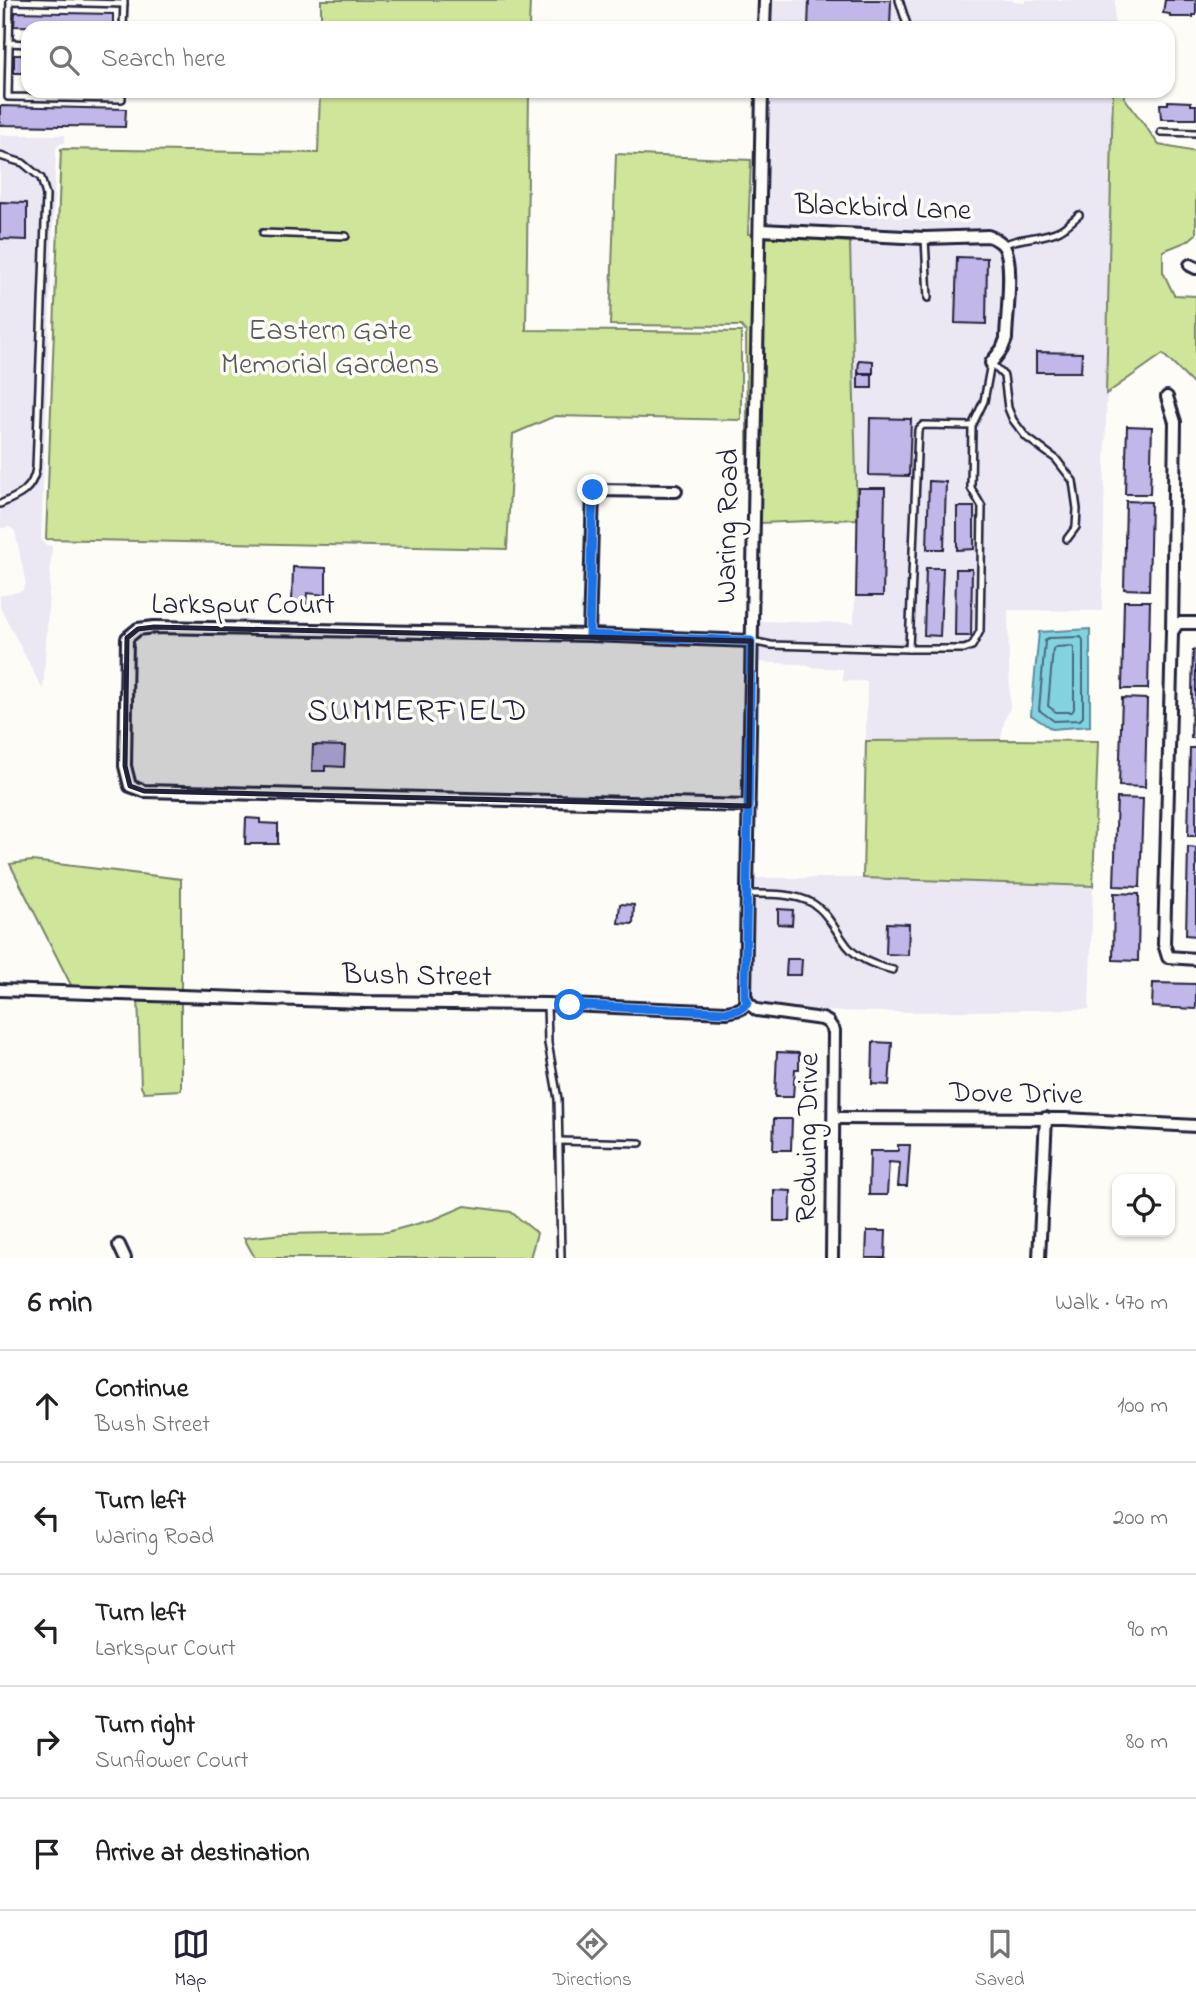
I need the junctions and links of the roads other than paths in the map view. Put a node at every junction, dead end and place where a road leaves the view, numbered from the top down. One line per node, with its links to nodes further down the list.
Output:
1 (10, 0): 4 (lane); 8 (lane)
2 (765, 0): 6 (street)
3 (900, 0): 7 (lane)
4 (124, 2): 5 (lane)
5 (123, 21)
6 (764, 21)
7 (906, 21)
8 (9, 43): 9 (lane); 10 (lane)
9 (21, 44)
10 (21, 97)
11 (65, 98): 12 (lane)
12 (122, 98)
13 (762, 98): 18 (street, Waring Road)
14 (1161, 132): 15 (lane)
15 (1196, 132)
16 (0, 156): 28 (lane)
17 (1079, 215): 22 (lane)
18 (761, 230): 21 (street, Blackbird Lane); 33 (street, Waring Road)
19 (263, 233): 20 (lane)
20 (346, 236)
21 (925, 238): 22 (street, Blackbird Lane); 23 (lane)
22 (1003, 245): 24 (street, Blackbird Lane)
23 (928, 298)
24 (991, 363): 26 (lane); 29 (lane)
25 (1167, 397): 31 (street)
26 (972, 426): 34 (lane); 34 (lane)
27 (676, 491): 32 (street)
28 (0, 504)
29 (1066, 539)
30 (1196, 624): 31 (street)
31 (1172, 632): 37 (street)
32 (589, 635): 33 (street, Larkspur Court); 35 (street, Larkspur Court)
33 (751, 641): 34 (lane); 35 (street, Waring Road)
34 (909, 649)
35 (749, 806): 36 (street, Waring Road)
36 (748, 894): 38 (lane); 40 (street, Waring Road)
37 (1196, 959)
38 (892, 970)
39 (0, 990): 41 (street, Bush Street)
40 (748, 1003): 41 (street, Bush Street); 42 (street, Redwing Drive)
41 (547, 1004): 45 (lane)
42 (835, 1118): 43 (street, Dove Drive); 50 (street, Redwing Drive)
43 (1046, 1118): 44 (street, Dove Drive); 51 (street)
44 (1196, 1126)
45 (559, 1141): 46 (lane); 49 (lane)
46 (640, 1143)
47 (119, 1245): 48 (street)
48 (125, 1258)
49 (561, 1258)
50 (832, 1258)
51 (1039, 1258)

